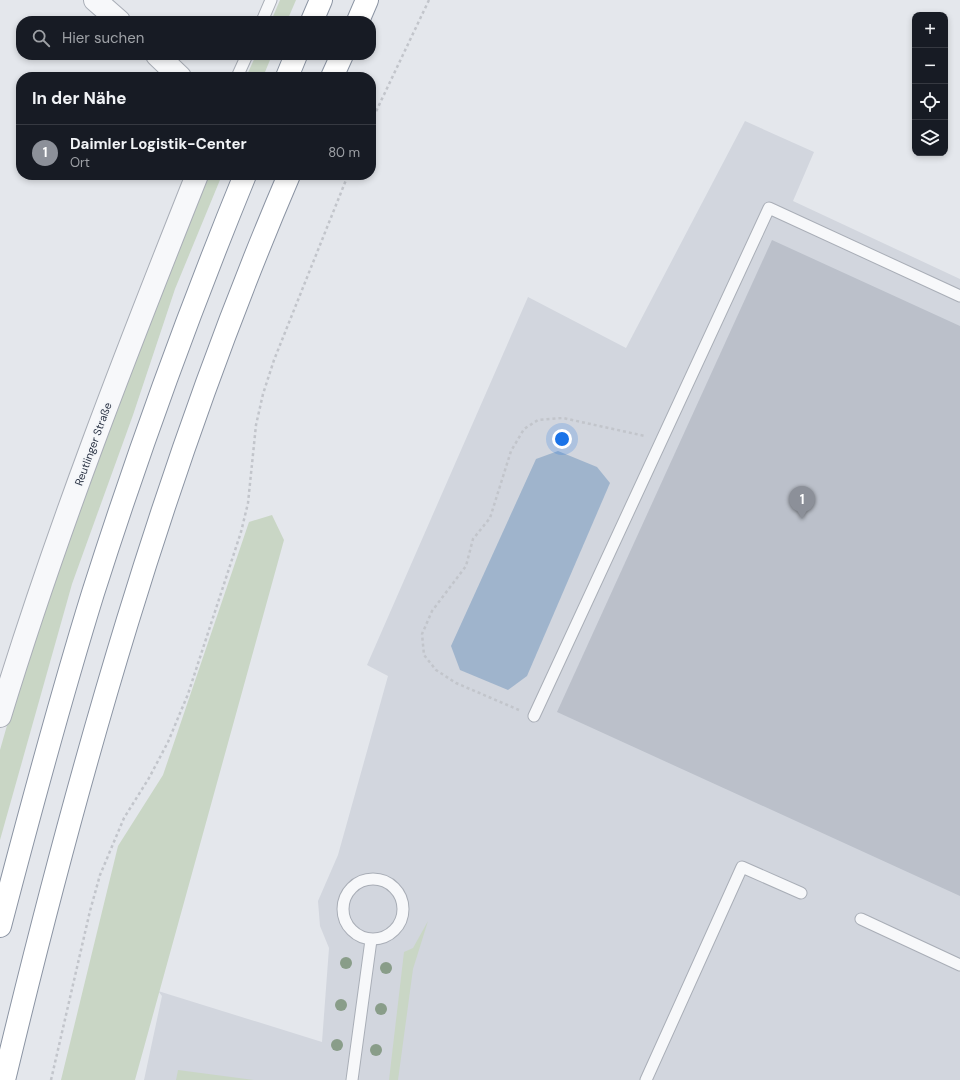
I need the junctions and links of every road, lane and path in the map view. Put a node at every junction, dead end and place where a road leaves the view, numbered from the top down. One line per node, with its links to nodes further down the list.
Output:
1 (95, 0): 6 (street)
2 (271, 0): 7 (lane)
3 (321, 0): 8 (highway)
4 (367, 0): 9 (highway)
5 (428, 0): 18 (path)
6 (113, 16)
7 (264, 16)
8 (314, 16)
9 (360, 16)
10 (162, 60): 14 (street)
11 (245, 60): 15 (lane)
12 (294, 60): 16 (highway)
13 (340, 60): 17 (highway)
14 (175, 72)
15 (239, 72)
16 (288, 72)
17 (334, 72)
18 (376, 111)
19 (195, 180): 25 (street, Reutlinger Straße)
20 (243, 180): 29 (highway)
21 (287, 180): 32 (highway)
22 (346, 180): 33 (path)
23 (960, 296): 24 (lane)
24 (661, 440): 26 (lane); 26 (path)
25 (0, 716)
26 (534, 716)
27 (801, 893): 35 (lane)
28 (861, 919): 31 (lane)
29 (0, 926)
30 (371, 940): 30 (lane); 34 (lane)
31 (960, 965)
32 (4, 1080)
33 (51, 1080)
34 (352, 1080)
35 (646, 1080)

